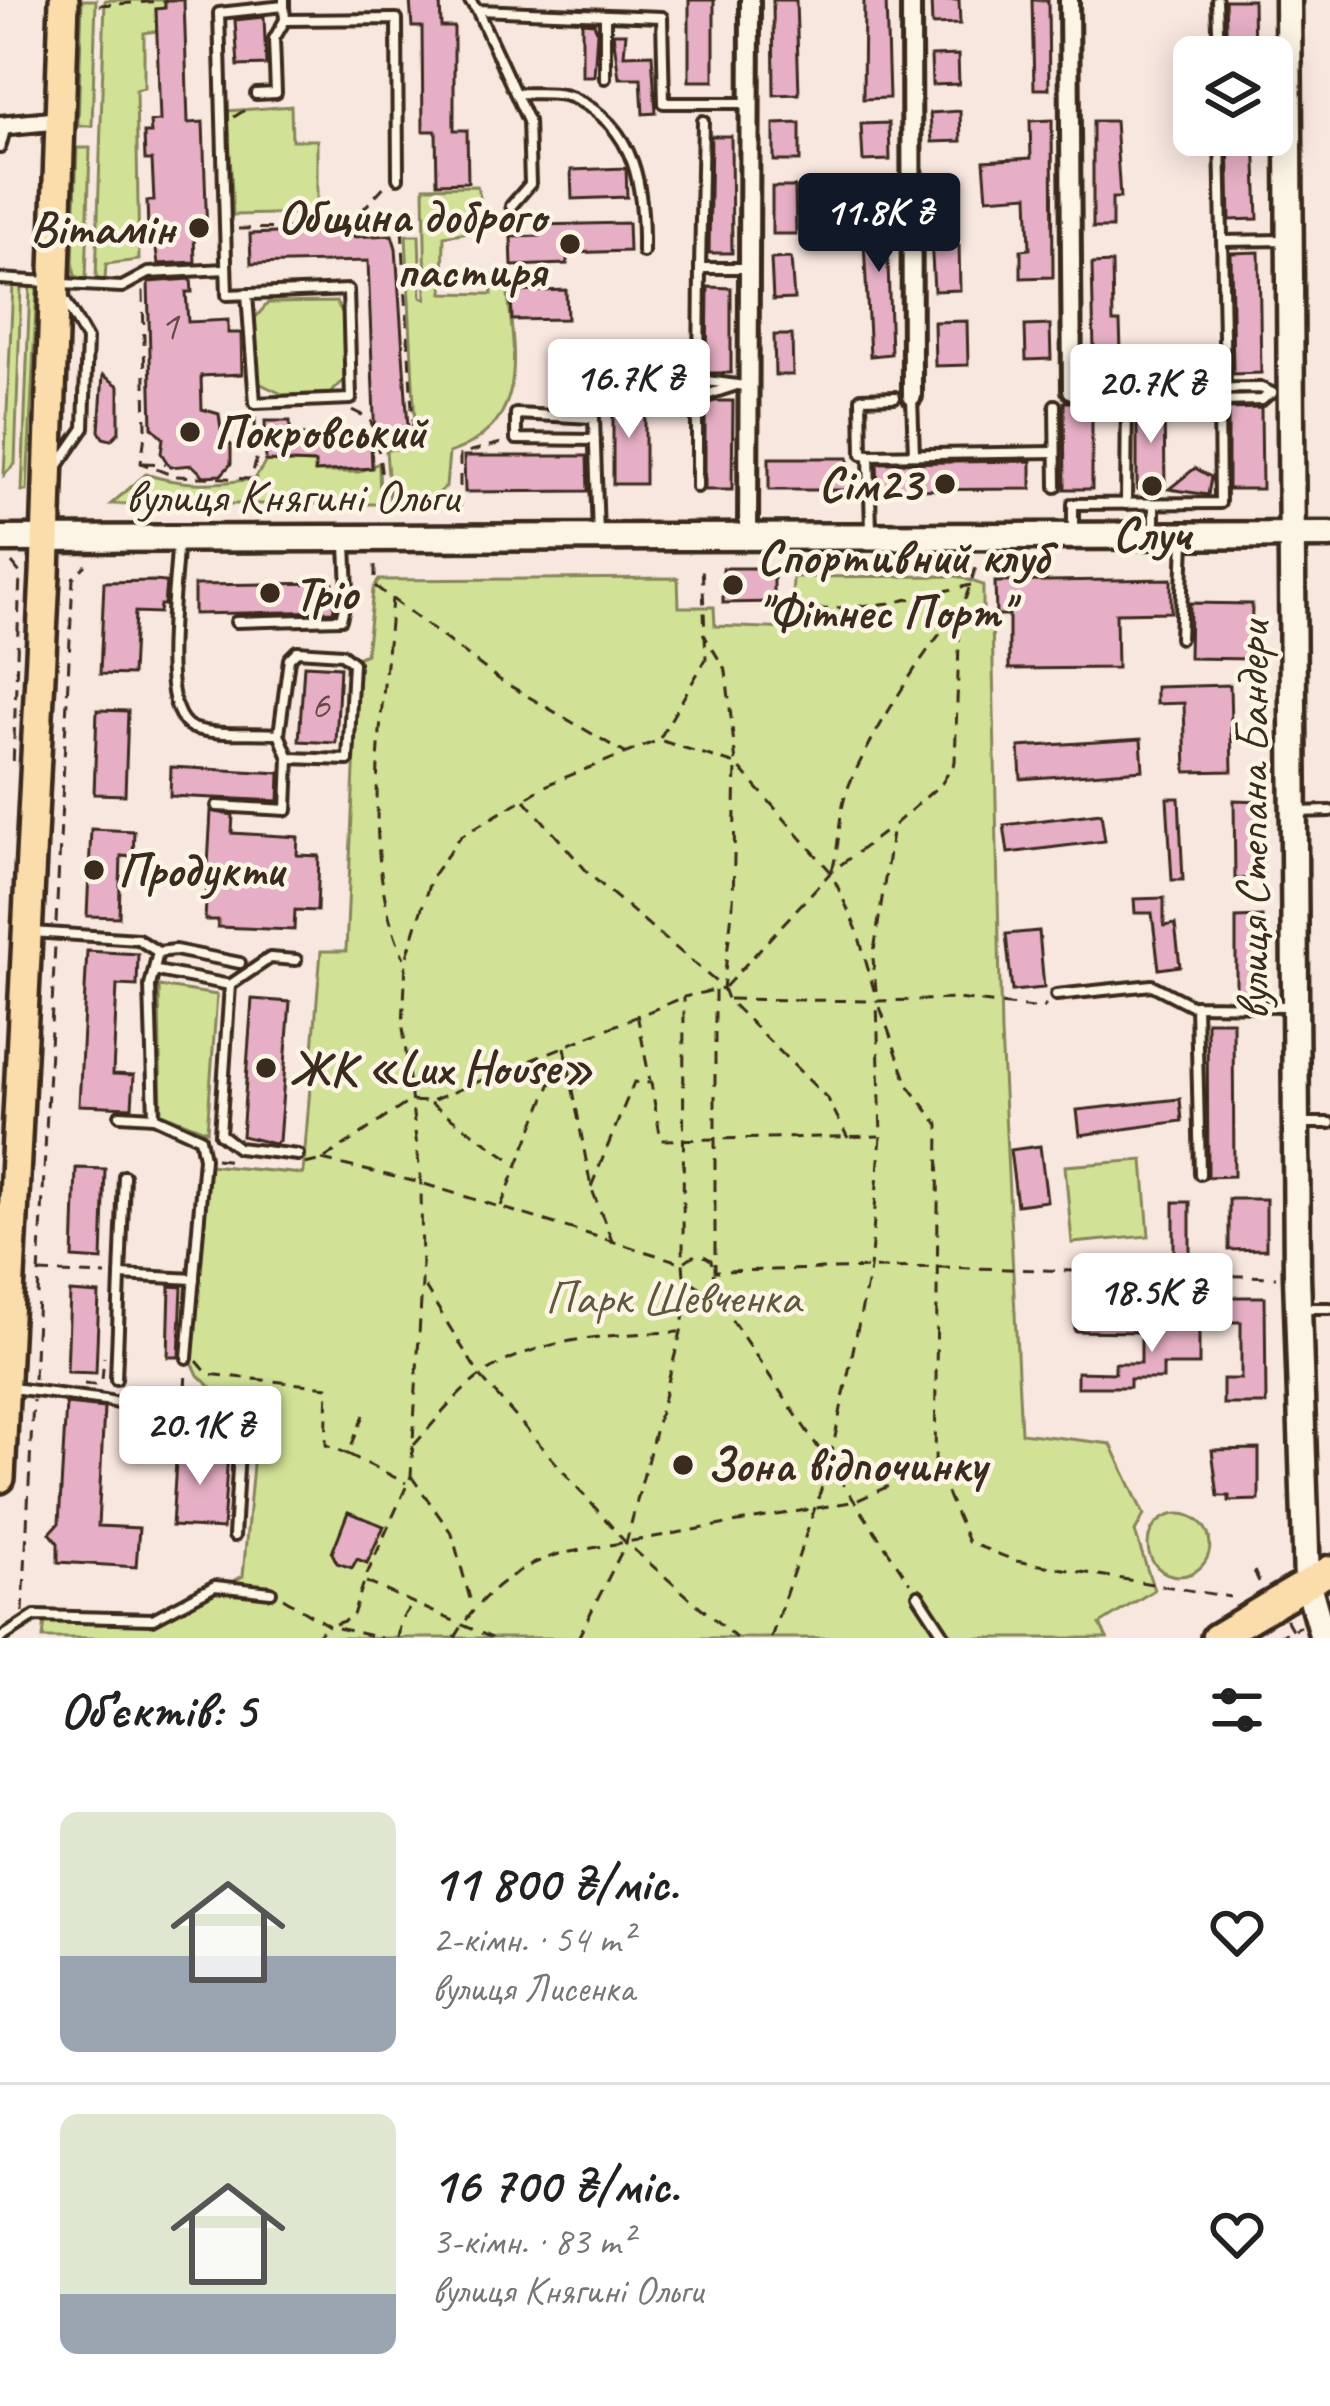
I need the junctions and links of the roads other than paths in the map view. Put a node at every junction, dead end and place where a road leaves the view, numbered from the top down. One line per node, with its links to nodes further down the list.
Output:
1 (64, 0): 18 (main road)
2 (469, 0): 9 (lane)
3 (750, 0): 17 (street)
4 (911, 0): 40 (street)
5 (1069, 0): 37 (street)
6 (1217, 0): 12 (lane)
7 (1288, 0): 13 (main road, вулиця Степана Бандери)
8 (284, 3): 11 (lane); 31 (lane)
9 (477, 10): 10 (lane); 15 (lane)
10 (605, 15): 14 (lane); 17 (lane)
11 (285, 20): 16 (lane); 24 (lane)
12 (1218, 36)
13 (1286, 36)
14 (605, 77)
15 (517, 93): 25 (lane); 28 (lane)
16 (256, 94)
17 (748, 103): 30 (street)
18 (61, 120): 20 (street); 33 (main road)
19 (703, 121): 29 (lane)
20 (3, 126): 21 (lane)
21 (0, 148)
22 (1220, 156): 27 (lane)
23 (1283, 156): 26 (main road, вулиця Степана Бандери)
24 (398, 174)
25 (511, 206)
26 (1289, 240): 27 (lane); 39 (main road, вулиця Степана Бандери)
27 (1222, 241): 36 (lane)
28 (643, 252)
29 (700, 268): 30 (lane); 35 (lane)
30 (748, 268): 35 (street)
31 (226, 269): 33 (lane); 34 (lane)
32 (0, 279): 33 (lane)
33 (54, 282): 59 (main road)
34 (247, 294): 34 (lane)
35 (741, 386): 46 (lane); 57 (street)
36 (1225, 388): 38 (lane); 39 (lane)
37 (1072, 390): 38 (lane)
38 (1127, 390): 48 (lane)
39 (1280, 393): 49 (lane); 54 (main road, вулиця Степана Бандери)
40 (904, 396): 44 (lane); 45 (lane)
41 (1055, 405): 43 (lane)
42 (595, 440): 42 (lane); 56 (lane)
43 (1055, 452): 45 (lane); 47 (lane)
44 (869, 454): 45 (lane); 52 (lane)
45 (914, 454)
46 (697, 487)
47 (1055, 487)
48 (1126, 504): 49 (lane); 53 (lane)
49 (1154, 504): 50 (lane)
50 (1154, 534): 51 (main road, вулиця Княгині Ольги); 53 (main road, вулиця Княгині Ольги)
51 (1184, 534): 54 (main road, вулиця Княгині Ольги); 63 (lane)
52 (871, 535): 53 (main road, вулиця Княгині Ольги); 57 (main road, вулиця Княгині Ольги)
53 (1073, 535)
54 (1292, 535): 55 (main road, вулиця Княгині Ольги); 68 (main road, вулиця Степана Бандери)
55 (1330, 535)
56 (598, 536): 57 (main road, вулиця Княгині Ольги); 58 (main road, вулиця Княгині Ольги)
57 (748, 536)
58 (346, 537): 60 (main road, вулиця Княгині Ольги); 62 (lane)
59 (46, 538): 60 (main road, вулиця Княгині Ольги); 61 (main road, вулиця Княгині Ольги); 69 (main road)
60 (177, 538): 64 (lane)
61 (0, 539)
62 (236, 622)
63 (1180, 638)
64 (279, 734): 65 (lane); 65 (lane)
65 (289, 758): 66 (lane)
66 (218, 806)
67 (1330, 811): 68 (lane)
68 (1294, 812): 77 (main road, вулиця Степана Бандери)
69 (41, 932): 70 (lane); 93 (main road)
70 (158, 952): 72 (lane); 73 (lane)
71 (296, 960): 74 (lane)
72 (240, 963)
73 (157, 970): 74 (lane); 79 (lane)
74 (230, 985): 82 (lane)
75 (1056, 995): 76 (lane)
76 (1196, 1005): 77 (lane); 85 (lane)
77 (1295, 1006): 81 (main road, вулиця Степана Бандери)
78 (120, 1115): 79 (lane)
79 (154, 1117): 83 (lane)
80 (1330, 1123): 81 (lane)
81 (1296, 1124): 89 (main road, вулиця Степана Бандери)
82 (220, 1134): 83 (lane); 84 (lane)
83 (200, 1138): 88 (lane)
84 (298, 1155)
85 (1200, 1174)
86 (124, 1176): 87 (lane)
87 (120, 1275): 88 (lane); 92 (lane)
88 (194, 1279): 91 (lane)
89 (1298, 1308): 90 (lane); 96 (main road, вулиця Степана Бандери)
90 (1330, 1308)
91 (188, 1358)
92 (116, 1379)
93 (2, 1402): 94 (main road); 95 (lane)
94 (0, 1478)
95 (234, 1536)
96 (1318, 1575): 99 (main road, вулиця Степана Бандери); 102 (main road)
97 (271, 1592): 100 (lane)
98 (918, 1595): 101 (lane)
99 (1314, 1631)
100 (1, 1638)
101 (946, 1638)
102 (1216, 1638)

